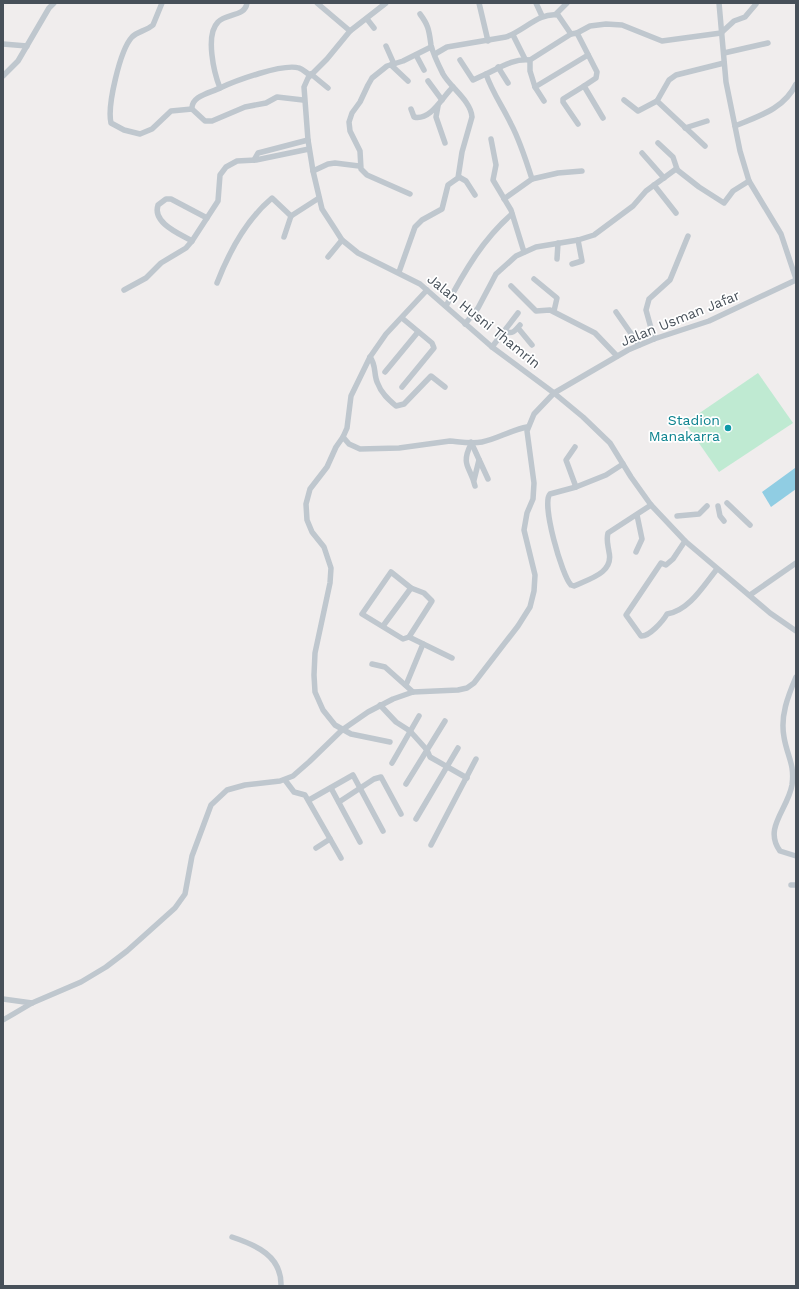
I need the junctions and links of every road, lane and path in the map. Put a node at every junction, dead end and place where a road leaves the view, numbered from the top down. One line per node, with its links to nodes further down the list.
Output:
1 (54, 3): 24 (street)
2 (162, 3): 55 (street)
3 (247, 3): 47 (street)
4 (317, 3): 16 (street)
5 (386, 3): 14 (street, Jalan Husni Thamrin)
6 (479, 3): 21 (street)
7 (536, 3): 13 (street)
8 (567, 3): 12 (street)
9 (720, 3): 17 (street)
10 (756, 4): 17 (street)
11 (420, 14): 26 (street)
12 (556, 14): 13 (street); 19 (street)
13 (542, 16): 20 (street)
14 (367, 19): 15 (street); 16 (street, Jalan Husni Thamrin)
15 (374, 28)
16 (350, 31): 38 (street, Jalan Husni Thamrin)
17 (721, 31): 18 (street); 27 (street)
18 (577, 33): 19 (street); 30 (street)
19 (571, 34): 32 (street)
20 (513, 35): 21 (street); 32 (street)
21 (488, 41): 29 (street)
22 (768, 43): 27 (street)
23 (3, 44): 24 (street)
24 (27, 46): 39 (street)
25 (386, 46): 34 (street)
26 (431, 47): 28 (street); 29 (street)
27 (724, 53): 33 (street)
28 (416, 54): 34 (street); 36 (street)
29 (435, 54): 45 (street)
30 (588, 55): 44 (street); 46 (street)
31 (460, 60): 37 (street)
32 (527, 60): 35 (street); 46 (street)
33 (724, 62): 53 (street); 60 (street)
34 (392, 64): 41 (street); 70 (street)
35 (498, 68): 37 (street); 42 (street)
36 (424, 70)
37 (486, 74): 76 (street)
38 (310, 75): 47 (street); 48 (street); 49 (street, Jalan Husni Thamrin)
39 (3, 76)
40 (428, 80): 50 (street)
41 (408, 81)
42 (508, 84)
43 (796, 84): 60 (street)
44 (584, 86): 57 (street); 59 (street)
45 (453, 87): 50 (street); 74 (street)
46 (535, 87): 52 (street)
47 (220, 88): 55 (street)
48 (328, 88)
49 (303, 100): 55 (street); 63 (street, Jalan Husni Thamrin)
50 (442, 100): 54 (street)
51 (624, 100): 53 (street)
52 (544, 101)
53 (657, 101): 61 (street)
54 (438, 106): 56 (street); 64 (street)
55 (192, 109)
56 (411, 109)
57 (603, 118)
58 (708, 121): 61 (street)
59 (578, 124)
60 (735, 126): 77 (street)
61 (685, 128): 66 (street)
62 (491, 139): 82 (street)
63 (308, 140): 67 (street, Jalan Husni Thamrin); 69 (street)
64 (445, 143)
65 (658, 143): 71 (street)
66 (705, 146)
67 (309, 149): 69 (street); 73 (street, Jalan Husni Thamrin)
68 (642, 153): 75 (street)
69 (254, 160): 86 (street)
70 (359, 166): 73 (street); 79 (street)
71 (677, 169): 75 (street); 77 (street)
72 (582, 170): 76 (street)
73 (312, 171): 81 (street, Jalan Husni Thamrin)
74 (459, 176): 80 (street); 97 (street)
75 (664, 178): 78 (street)
76 (532, 179): 82 (street)
77 (749, 181): 99 (street)
78 (654, 185): 83 (street); 90 (street)
79 (410, 194)
80 (475, 196)
81 (319, 198): 85 (street); 89 (street, Jalan Husni Thamrin)
82 (504, 199): 84 (street)
83 (676, 213)
84 (512, 214): 93 (street); 104 (street)
85 (291, 216): 88 (street); 100 (street)
86 (207, 218): 91 (street); 91 (street)
87 (688, 236): 112 (street)
88 (284, 237)
89 (342, 240): 94 (street); 97 (street, Jalan Husni Thamrin)
90 (578, 240): 92 (street); 96 (street)
91 (192, 241): 102 (street)
92 (558, 243): 93 (street); 95 (street)
93 (524, 252): 109 (street)
94 (328, 258)
95 (557, 259)
96 (572, 264)
97 (398, 272): 103 (street, Jalan Husni Thamrin)
98 (534, 279): 105 (street)
99 (796, 279): 112 (street, Jalan Usman Jafar)
100 (217, 283)
101 (511, 286): 105 (street)
102 (124, 290)
103 (427, 290): 104 (street, Jalan Husni Thamrin); 108 (street)
104 (446, 306): 109 (street, Jalan Husni Thamrin)
105 (554, 311): 116 (street)
106 (616, 312): 114 (street)
107 (518, 313): 110 (street)
108 (402, 318): 111 (street); 117 (street)
109 (465, 324): 115 (street, Jalan Husni Thamrin)
110 (504, 331): 113 (street); 115 (street)
111 (418, 332): 118 (street); 119 (street)
112 (654, 338): 114 (street, Jalan Usman Jafar)
113 (532, 345)
114 (639, 345): 116 (street, Jalan Usman Jafar)
115 (492, 347): 121 (street, Jalan Husni Thamrin)
116 (617, 356): 121 (street, Jalan Usman Jafar)
117 (370, 357): 120 (street); 123 (street)
118 (385, 372)
119 (402, 387)
120 (445, 387)
121 (554, 393): 122 (street, Jalan Usman Jafar); 127 (street, Jalan Husni Thamrin)
122 (527, 427): 124 (street); 152 (street)
123 (343, 437): 124 (street); 156 (street)
124 (471, 443): 126 (street); 126 (street)
125 (575, 447): 129 (street)
126 (479, 460): 128 (street)
127 (623, 464): 129 (street); 131 (street, Jalan Husni Thamrin)
128 (488, 479)
129 (576, 487): 134 (street)
130 (727, 503): 137 (street)
131 (651, 505): 134 (street); 138 (street, Jalan Husni Thamrin)
132 (707, 506): 135 (street)
133 (718, 506): 136 (street)
134 (636, 515): 139 (street)
135 (677, 516)
136 (724, 521)
137 (750, 525)
138 (685, 541): 141 (street, Jalan Husni Thamrin); 141 (street)
139 (636, 552)
140 (796, 563): 143 (street)
141 (717, 569): 143 (street, Jalan Husni Thamrin)
142 (411, 588): 144 (street); 144 (street); 146 (street)
143 (750, 595): 145 (street, Jalan Husni Thamrin)
144 (383, 626): 146 (street)
145 (796, 631)
146 (409, 637): 147 (street)
147 (423, 644): 148 (street); 151 (street)
148 (452, 658)
149 (372, 664): 151 (street)
150 (796, 677): 178 (street)
151 (406, 684): 152 (street)
152 (413, 692): 153 (street)
153 (380, 705): 156 (street); 157 (street)
154 (419, 716): 157 (street)
155 (445, 721): 160 (street)
156 (342, 730): 158 (street); 165 (street)
157 (410, 732): 160 (street); 162 (street)
158 (390, 742)
159 (458, 748): 163 (street)
160 (427, 750): 163 (street); 166 (street)
161 (476, 759): 164 (street)
162 (392, 762)
163 (448, 766): 164 (street); 172 (street)
164 (467, 778): 176 (street)
165 (285, 780): 169 (street); 181 (street)
166 (406, 784)
167 (331, 788): 168 (street); 169 (street); 170 (street)
168 (360, 788): 170 (street); 171 (street); 173 (street)
169 (309, 800): 174 (street)
170 (339, 802): 175 (street)
171 (401, 814)
172 (416, 820)
173 (383, 831)
174 (330, 839): 177 (street); 179 (street)
175 (360, 842)
176 (431, 845)
177 (316, 848)
178 (796, 856)
179 (341, 858)
180 (3, 999): 181 (street)
181 (32, 1003): 182 (street)
182 (3, 1020)
183 (232, 1237): 184 (street)
184 (282, 1286)

